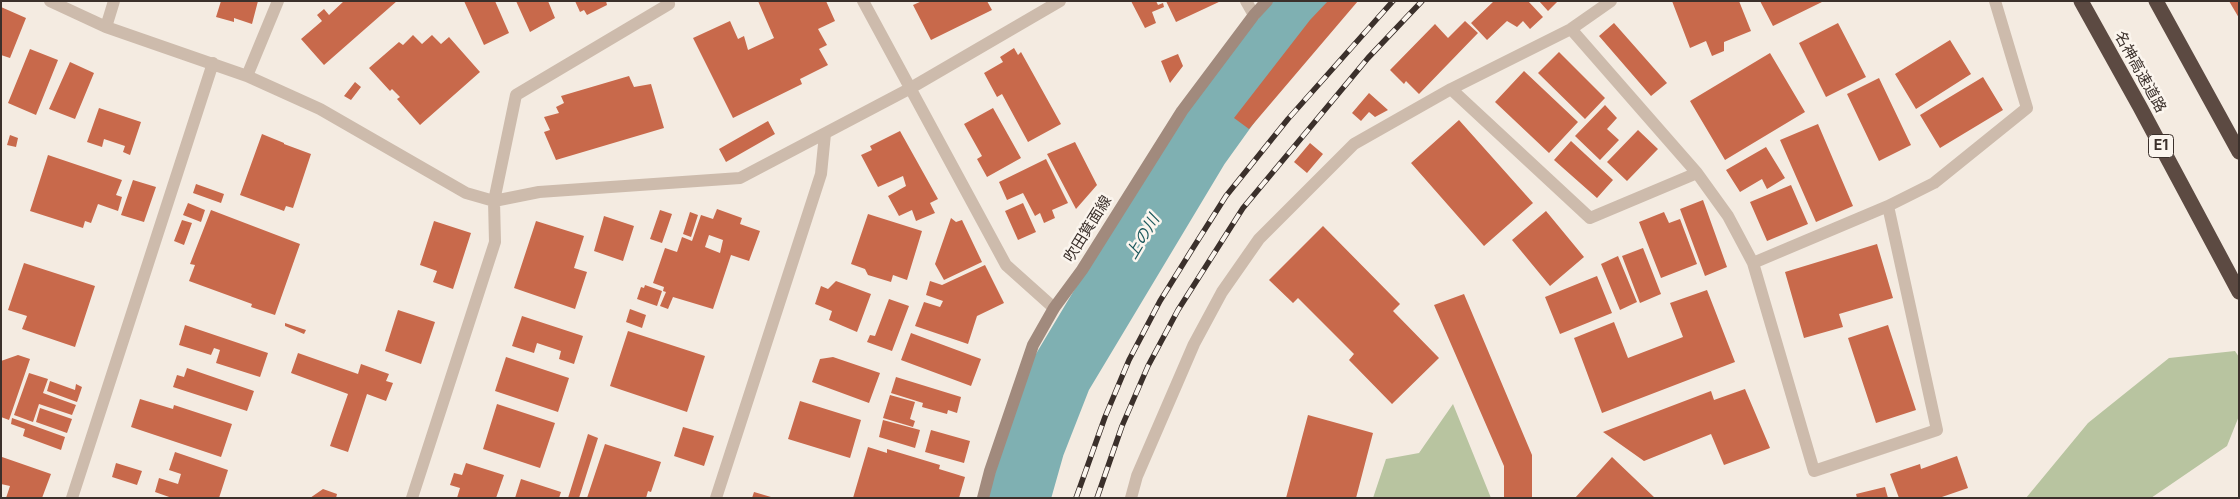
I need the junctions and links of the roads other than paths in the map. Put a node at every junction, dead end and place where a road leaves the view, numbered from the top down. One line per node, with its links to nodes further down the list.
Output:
1 (50, 1): 14 (street)
2 (114, 1): 14 (street)
3 (278, 1): 17 (street)
4 (668, 1): 23 (street)
5 (863, 1): 18 (street)
6 (1060, 1): 18 (street)
7 (1246, 1): 13 (street)
8 (1267, 1): 13 (main road, 吹田箕面線)
9 (1611, 1): 15 (street)
10 (1995, 1): 24 (street)
11 (2081, 1): 26 (highway, 名神高速道路 / E1)
12 (2156, 1): 21 (highway)
13 (1254, 15): 27 (main road, 吹田箕面線)
14 (106, 27): 16 (street)
15 (1571, 28): 19 (street); 22 (street)
16 (213, 63): 17 (street); 28 (street)
17 (247, 76): 23 (street)
18 (909, 89): 20 (street); 27 (street)
19 (1451, 89): 22 (street); 32 (street)
20 (825, 134): 23 (street); 30 (street)
21 (2239, 152)
22 (1697, 173): 25 (street)
23 (494, 201): 29 (street)
24 (1888, 206): 25 (street); 25 (street)
25 (1753, 263)
26 (2239, 292)
27 (1054, 308): 31 (main road, 吹田箕面線)
28 (72, 498)
29 (412, 498)
30 (716, 498)
31 (983, 498)
32 (1131, 498)

